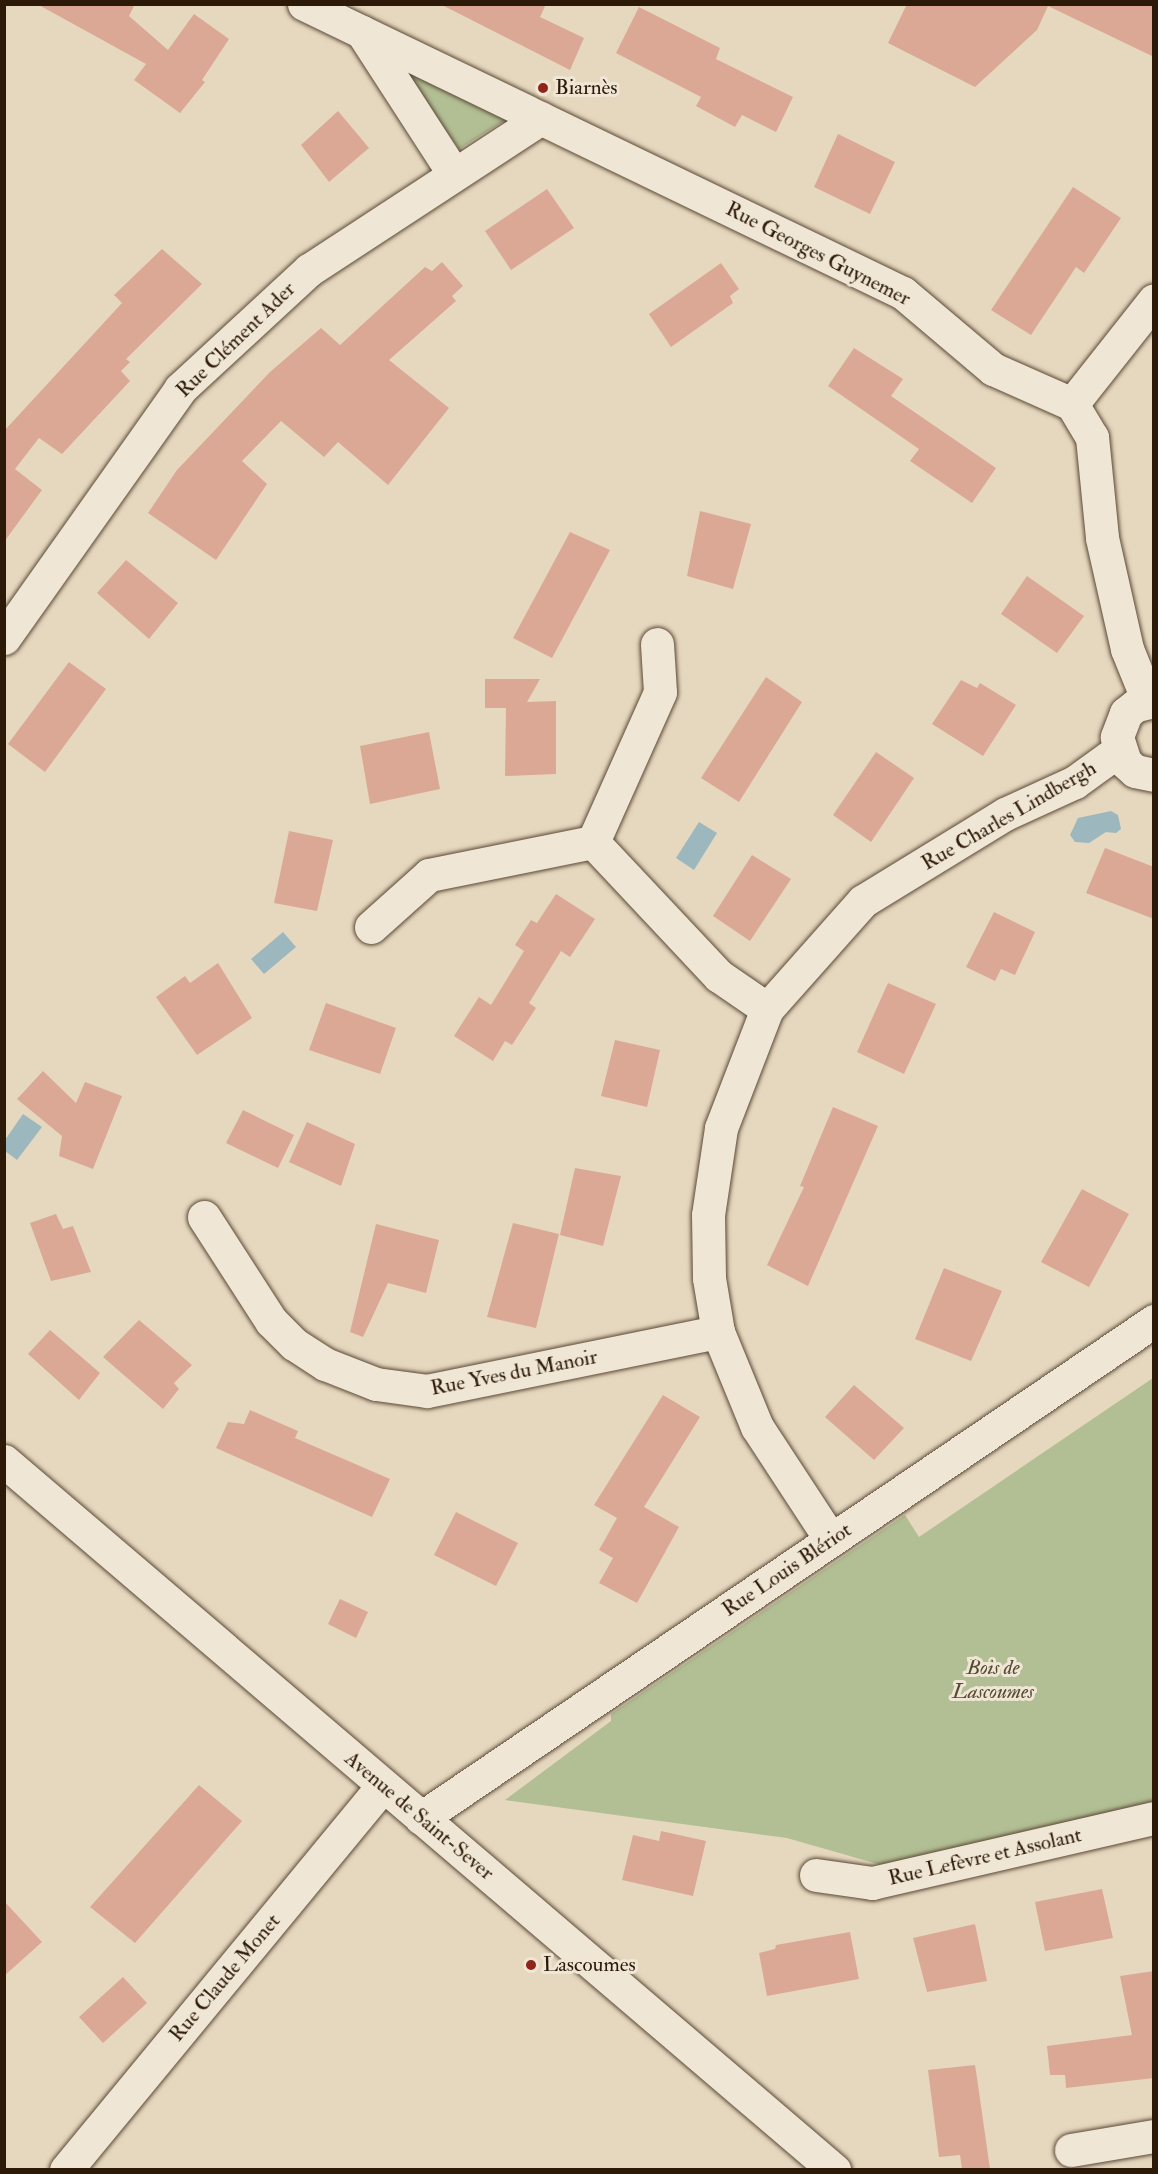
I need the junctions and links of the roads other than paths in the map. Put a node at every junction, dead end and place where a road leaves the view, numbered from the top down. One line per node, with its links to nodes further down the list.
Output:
1 (304, 4): 2 (street, Rue Georges Guynemer)
2 (362, 32): 3 (street, Rue Georges Guynemer); 4 (street)
3 (541, 118): 4 (street, Rue Clément Ader); 6 (street, Rue Georges Guynemer)
4 (454, 174): 7 (street, Rue Clément Ader)
5 (1154, 300): 6 (street)
6 (1072, 404): 9 (street)
7 (4, 638)
8 (657, 644): 12 (street)
9 (1151, 701): 10 (street)
10 (1119, 750): 11 (street); 14 (street, Rue Charles Lindbergh)
11 (1154, 775)
12 (593, 842): 13 (street); 14 (street)
13 (371, 927)
14 (767, 1009): 17 (street, Rue Charles Lindbergh)
15 (204, 1218): 17 (street, Rue Yves du Manoir)
16 (1154, 1322): 19 (street, Rue Louis Blériot)
17 (718, 1332): 19 (street, Rue Charles Lindbergh)
18 (4, 1461): 20 (street, Avenue de Saint-Sever)
19 (831, 1539): 21 (street, Rue Louis Blériot)
20 (383, 1786): 21 (street, Avenue de Saint-Sever); 26 (street, Rue Claude Monet)
21 (422, 1818): 27 (street, Avenue de Saint-Sever)
22 (1154, 1818): 23 (street, Rue Lefèvre et Assolant)
23 (816, 1875)
24 (1154, 2136): 25 (street)
25 (1071, 2150)
26 (66, 2169)
27 (834, 2169)

